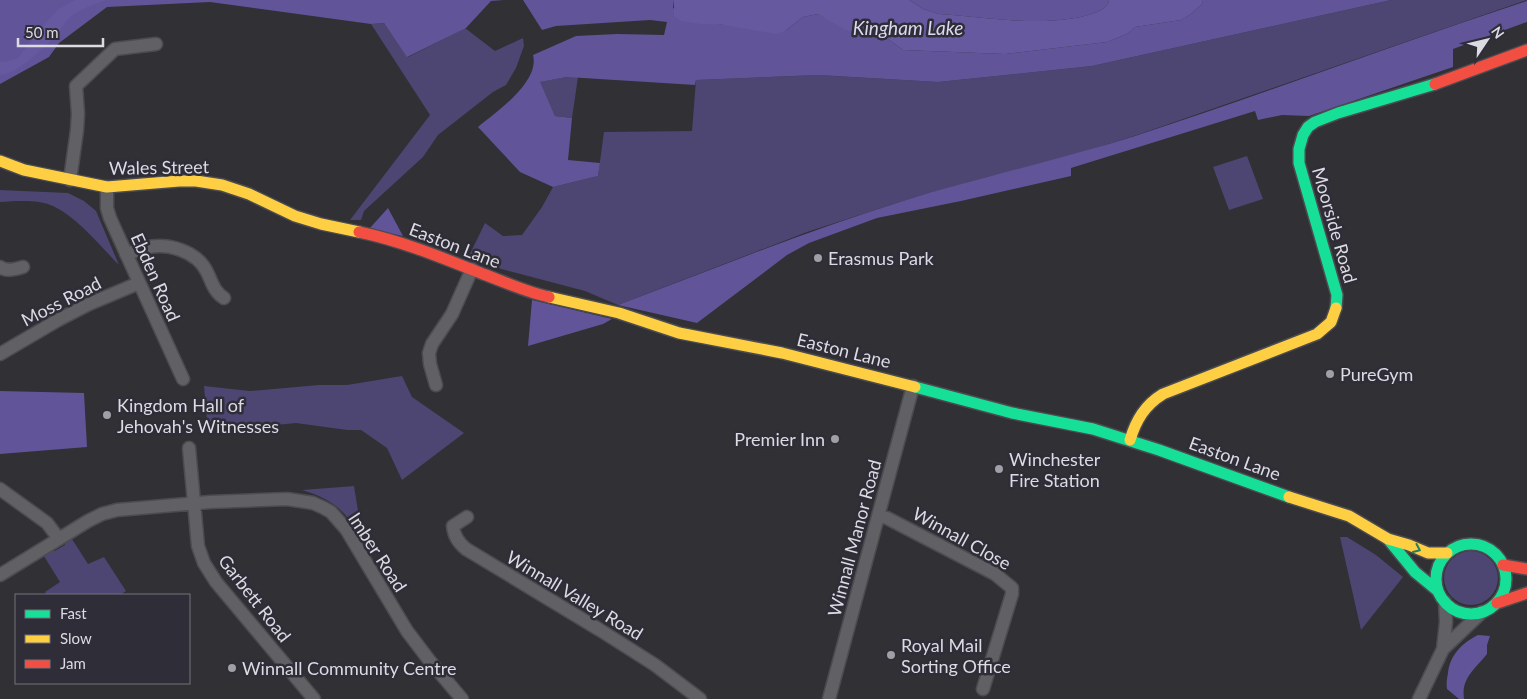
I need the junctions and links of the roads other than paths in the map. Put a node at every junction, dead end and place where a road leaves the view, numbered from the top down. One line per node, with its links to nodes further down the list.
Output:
1 (156, 44): 4 (street)
2 (1527, 50): 17 (street, Moorside Road)
3 (0, 161): 4 (street, Wales Street)
4 (70, 180): 5 (street, Wales Street)
5 (107, 187): 6 (street, Wales Street); 7 (street, Ebden Road)
6 (285, 212): 10 (street, Easton Lane)
7 (126, 254): 11 (street, Ebden Road); 12 (street)
8 (0, 267): 9 (street)
9 (23, 267)
10 (472, 270): 15 (street); 16 (street, Easton Lane)
11 (139, 282): 13 (street, Moss Road); 14 (street, Ebden Road)
12 (224, 298)
13 (0, 354)
14 (183, 380)
15 (436, 385)
16 (913, 386): 17 (street, Easton Lane); 21 (street, Winnall Manor Road)
17 (1130, 440): 24 (street, Easton Lane)
18 (189, 448): 20 (street, Garbett Road)
19 (0, 489): 23 (street)
20 (193, 504): 23 (street, Imber Road); 35 (street, Garbett Road); 36 (street, Imber Road)
21 (879, 516): 34 (street, Winnall Close); 38 (street, Winnall Manor Road)
22 (467, 517): 37 (street, Winnall Valley Road)
23 (59, 538): 28 (street, Imber Road)
24 (1388, 540): 25 (street, Easton Lane, one-way to 25); 30 (street, Easton Lane)
25 (1447, 553): 26 (street); 30 (street)
26 (1504, 565): 27 (street); 31 (street)
27 (1527, 569)
28 (0, 575)
29 (1527, 593): 31 (street)
30 (1442, 597): 32 (street); 33 (street)
31 (1496, 603): 32 (street)
32 (1482, 612): 33 (street)
33 (1443, 649): 39 (street)
34 (983, 689)
35 (314, 699)
36 (462, 699)
37 (700, 699)
38 (829, 699)
39 (1419, 699)

